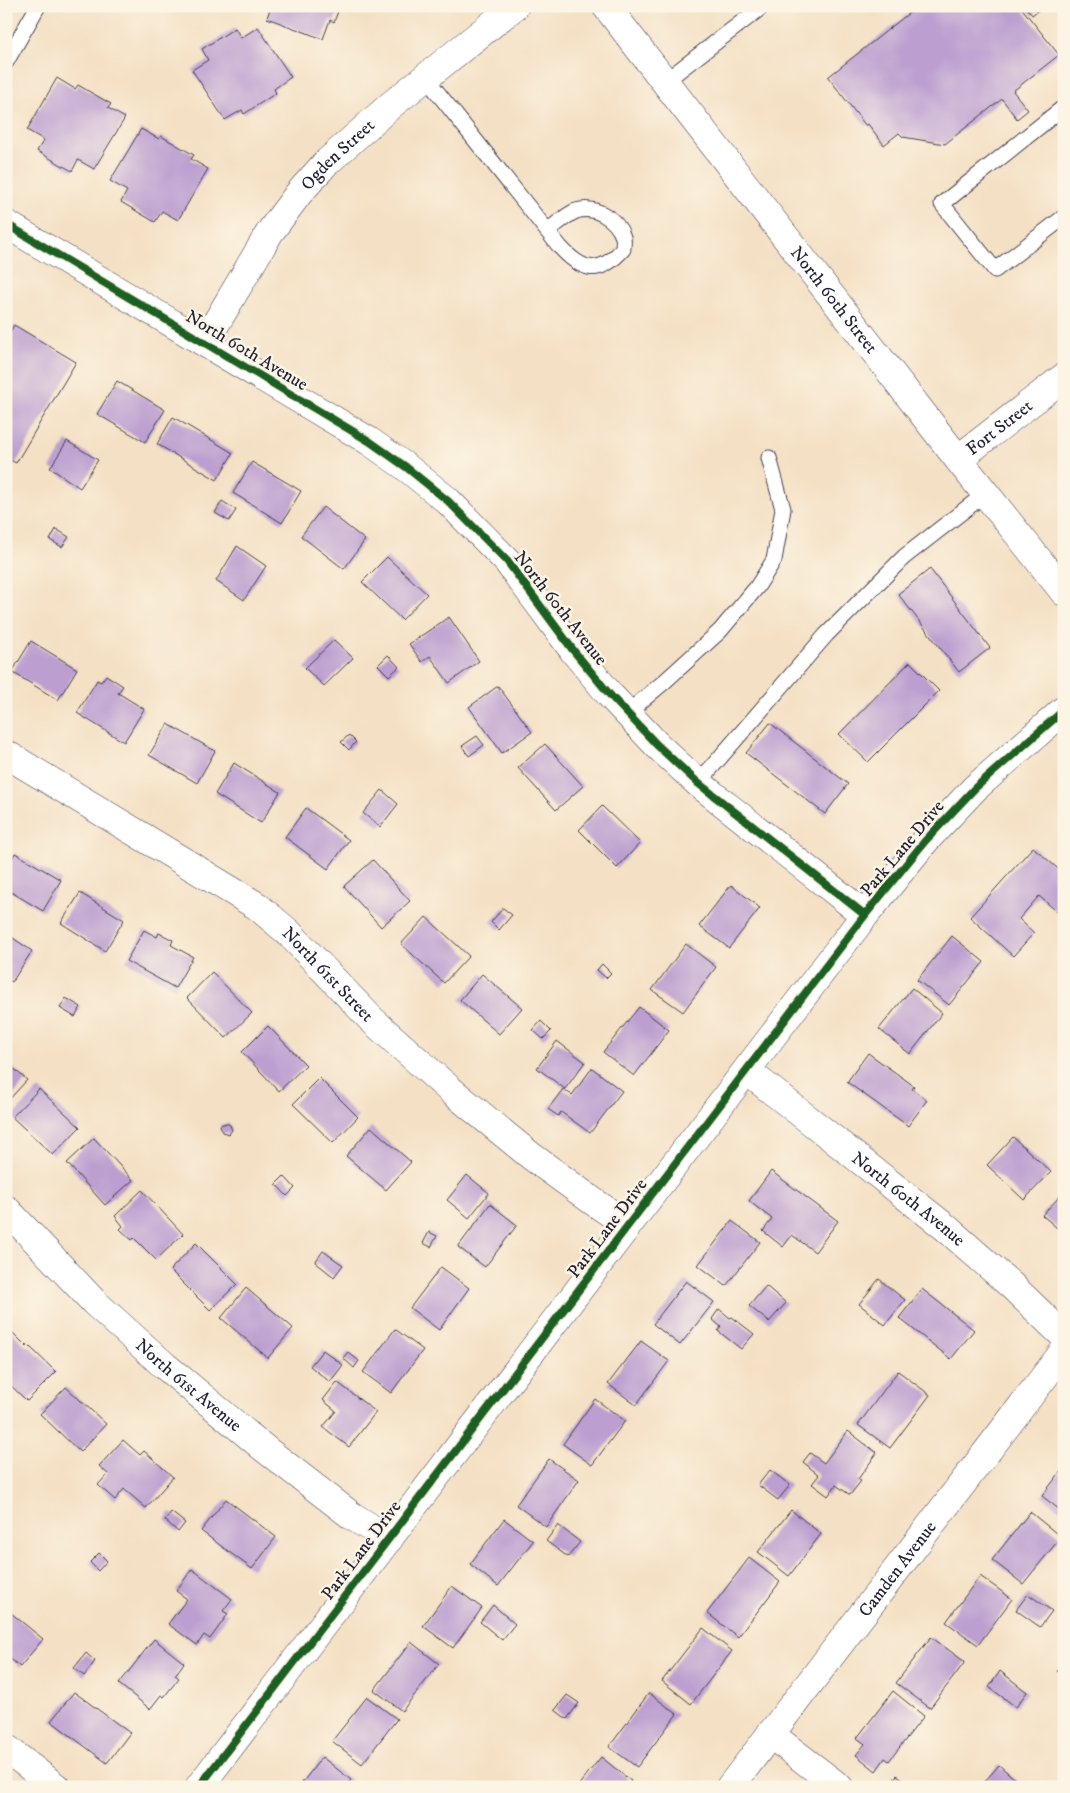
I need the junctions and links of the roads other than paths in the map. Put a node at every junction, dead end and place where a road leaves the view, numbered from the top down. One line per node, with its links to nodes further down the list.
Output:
1 (38, 6): 5 (lane)
2 (515, 6): 6 (street, Ogden Street)
3 (606, 6): 7 (street, North 60th Street)
4 (762, 6): 7 (lane)
5 (6, 62)
6 (426, 78): 11 (lane); 12 (street, Ogden Street)
7 (664, 82): 15 (street, North 60th Street)
8 (1064, 107): 9 (lane)
9 (1064, 217)
10 (6, 224): 12 (street, North 60th Avenue)
11 (547, 231): 11 (lane)
12 (205, 342): 19 (street, North 60th Avenue)
13 (1064, 377): 15 (street, Fort Street)
14 (769, 458): 19 (lane)
15 (958, 460): 16 (street, North 60th Street)
16 (985, 494): 17 (street, North 60th Street); 21 (lane)
17 (1064, 592)
18 (1064, 710): 22 (street, Park Lane Drive)
19 (627, 713): 21 (street, North 60th Avenue)
20 (6, 754): 25 (street, North 61st Street)
21 (698, 783): 22 (street, North 60th Avenue)
22 (865, 915): 23 (street, Park Lane Drive)
23 (747, 1071): 25 (street, Park Lane Drive); 26 (street, North 60th Avenue)
24 (6, 1209): 28 (street, North 61st Avenue)
25 (628, 1225): 28 (street, Park Lane Drive)
26 (1064, 1336)
27 (1064, 1350): 29 (street, Camden Avenue)
28 (388, 1539): 32 (street, Park Lane Drive)
29 (770, 1734): 33 (street, Camden Avenue); 34 (street)
30 (6, 1748): 31 (street)
31 (56, 1787)
32 (199, 1787)
33 (730, 1787)
34 (838, 1787)

